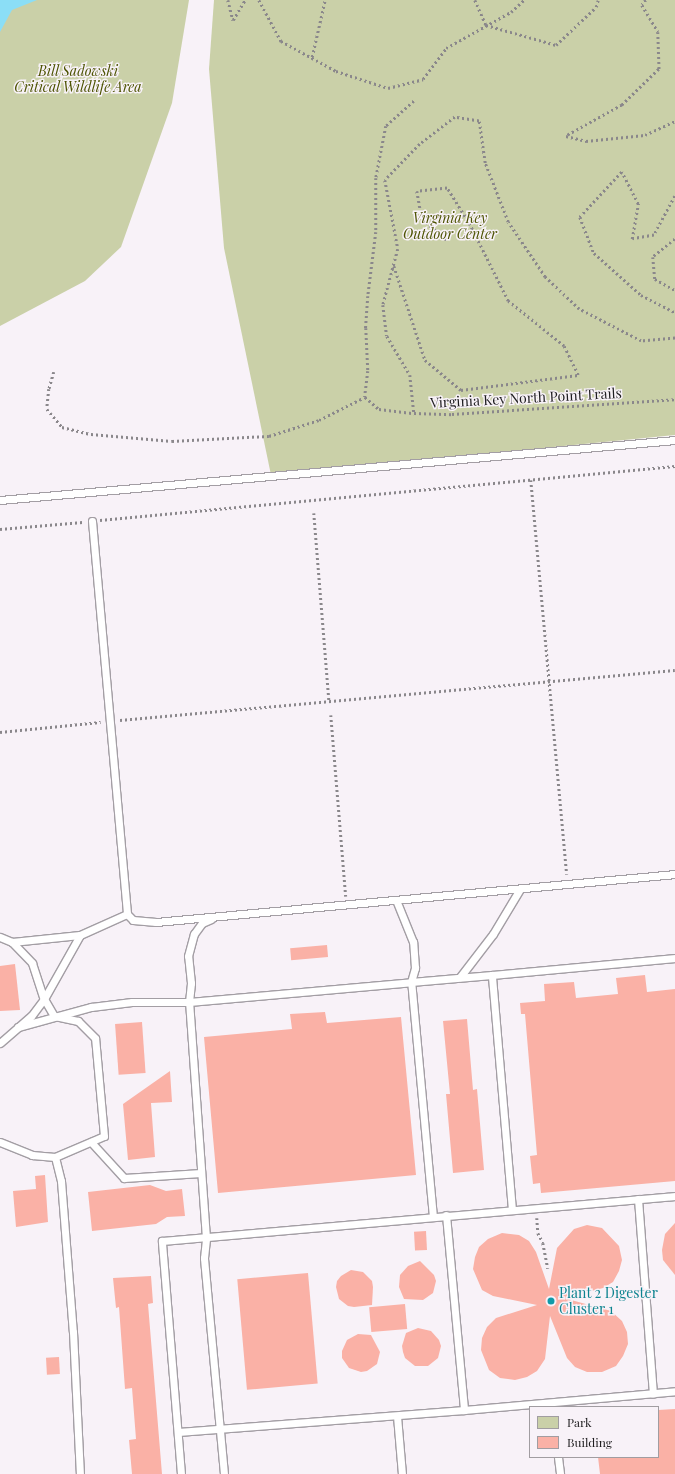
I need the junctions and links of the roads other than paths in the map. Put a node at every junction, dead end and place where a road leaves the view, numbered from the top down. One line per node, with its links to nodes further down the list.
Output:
1 (675, 440): 2 (lane)
2 (0, 500)
3 (92, 521): 7 (lane)
4 (675, 874): 5 (lane)
5 (520, 889): 6 (lane); 14 (lane)
6 (396, 900): 8 (lane); 15 (lane)
7 (127, 914): 8 (lane); 9 (lane)
8 (214, 917): 17 (lane)
9 (80, 936): 11 (lane); 16 (lane)
10 (0, 937): 11 (lane)
11 (12, 942): 16 (lane)
12 (675, 958): 13 (lane)
13 (492, 975): 14 (lane); 27 (lane)
14 (460, 977): 15 (lane)
15 (411, 982): 17 (lane); 29 (lane)
16 (44, 999): 18 (lane); 19 (lane)
17 (189, 1002): 18 (lane); 24 (lane)
18 (54, 1016): 19 (lane); 22 (lane)
19 (18, 1027): 20 (lane)
20 (1, 1040)
21 (0, 1142): 23 (lane)
22 (90, 1142): 23 (lane); 24 (lane)
23 (55, 1157): 41 (lane)
24 (201, 1173): 30 (lane)
25 (675, 1196): 26 (lane)
26 (638, 1199): 27 (lane); 32 (lane)
27 (512, 1210): 28 (lane)
28 (446, 1215): 29 (lane); 36 (lane)
29 (433, 1216): 30 (lane)
30 (206, 1238): 38 (lane); 39 (lane)
31 (675, 1391): 32 (lane)
32 (653, 1393): 33 (lane)
33 (553, 1405): 35 (lane)
34 (529, 1406): 36 (lane)
35 (535, 1406)
36 (464, 1410): 37 (lane)
37 (397, 1416): 38 (lane); 44 (lane)
38 (220, 1428): 39 (lane); 43 (lane)
39 (178, 1432): 42 (lane)
40 (558, 1458): 45 (lane)
41 (80, 1474)
42 (181, 1474)
43 (224, 1474)
44 (402, 1474)
45 (560, 1474)

